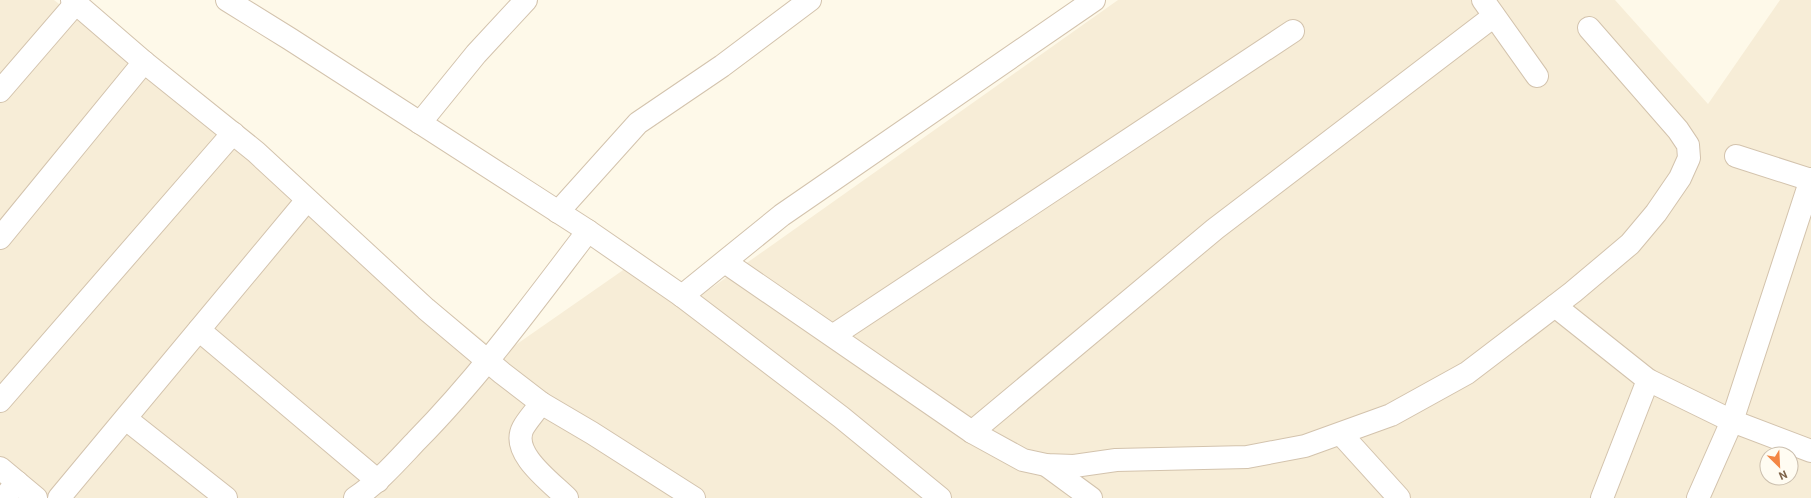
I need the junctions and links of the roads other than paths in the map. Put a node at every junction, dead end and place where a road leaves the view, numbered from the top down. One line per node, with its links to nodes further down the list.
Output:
1 (227, 0): 12 (street)
2 (526, 0): 12 (street)
3 (810, 0): 17 (street)
4 (1094, 0): 20 (street)
5 (74, 2): 9 (street); 11 (street)
6 (1489, 8): 10 (street); 31 (street)
7 (1588, 28): 22 (street)
8 (1293, 31): 24 (street)
9 (144, 62): 13 (street); 19 (street)
10 (1537, 76)
11 (0, 91)
12 (420, 123): 17 (street)
13 (233, 133): 16 (street); 27 (street)
14 (1736, 156): 15 (street)
15 (1811, 180): 30 (street)
16 (307, 200): 23 (street); 25 (street)
17 (558, 212): 18 (street)
18 (588, 231): 21 (street); 25 (street)
19 (0, 238)
20 (725, 262): 21 (street); 24 (street)
21 (682, 296): 44 (street)
22 (1555, 306): 26 (street); 32 (street)
23 (199, 330): 29 (street); 36 (street)
24 (834, 335): 31 (street)
25 (489, 362): 28 (street); 36 (street)
26 (1648, 380): 30 (street); 47 (street)
27 (0, 401)
28 (541, 403): 42 (street); 43 (street)
29 (126, 419): 39 (street); 40 (street)
30 (1732, 421): 33 (street); 48 (street)
31 (972, 432): 34 (street)
32 (1341, 434): 34 (street); 46 (street)
33 (1811, 452)
34 (1046, 465): 45 (street)
35 (0, 468): 37 (street)
36 (378, 481): 41 (street)
37 (10, 490): 38 (street)
38 (36, 498)
39 (59, 498)
40 (226, 498)
41 (355, 498)
42 (567, 498)
43 (694, 498)
44 (940, 498)
45 (1091, 498)
46 (1399, 498)
47 (1602, 498)
48 (1698, 498)

